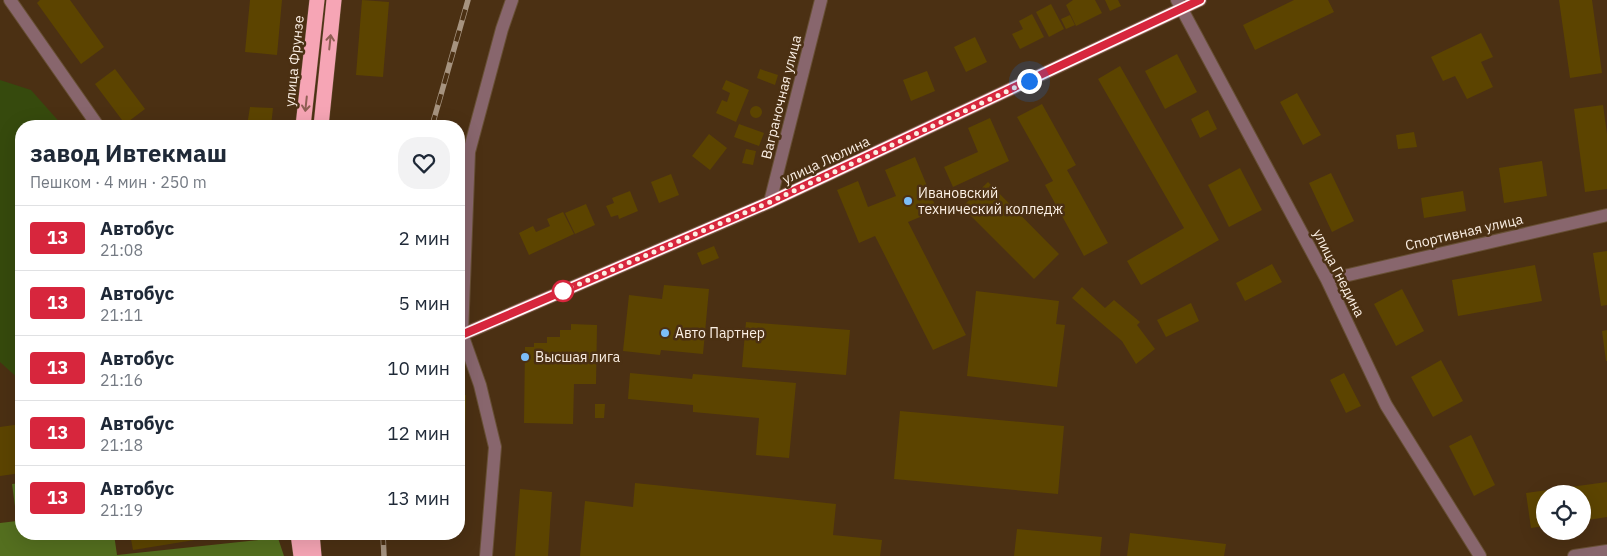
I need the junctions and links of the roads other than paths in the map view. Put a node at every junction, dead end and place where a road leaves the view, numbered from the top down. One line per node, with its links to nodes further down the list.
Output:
1 (10, 0): 8 (street)
2 (317, 0): 9 (highway, улица Фрунзе, one-way to 9)
3 (334, 0): 10 (highway, one-way to 3)
4 (512, 0): 13 (street)
5 (821, 0): 11 (street, Ваграночная улица)
6 (1200, 0): 7 (main road, улица Люлина)
7 (1180, 5): 11 (main road, улица Люлина); 14 (street, улица Гнедина)
8 (94, 120)
9 (304, 120)
10 (322, 120)
11 (770, 202): 15 (main road, улица Люлина)
12 (1607, 215): 14 (street, Спортивная улица)
13 (465, 244)
14 (1327, 280): 23 (street, улица Гнедина)
15 (465, 333)
16 (465, 348): 22 (street)
17 (299, 540): 20 (highway)
18 (313, 540): 21 (highway)
19 (1607, 551): 24 (street)
20 (301, 556)
21 (314, 556)
22 (486, 556)
23 (1480, 556)
24 (1574, 556)

